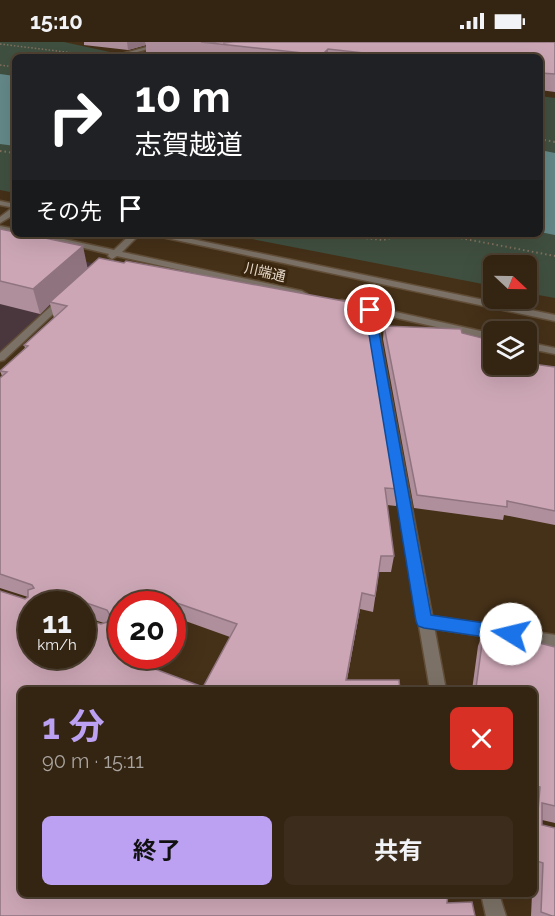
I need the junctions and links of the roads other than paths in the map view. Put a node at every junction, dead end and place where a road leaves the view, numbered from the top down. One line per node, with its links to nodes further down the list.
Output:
1 (170, 42): 2 (street)
2 (125, 54)
3 (44, 237): 6 (street, 川端通)
4 (133, 237): 6 (street)
5 (171, 237): 12 (street, 川端通)
6 (116, 252): 7 (street); 9 (street, 川端通)
7 (101, 265)
8 (67, 296): 16 (street)
9 (314, 297)
10 (336, 302): 11 (street)
11 (370, 310): 13 (street); 17 (street)
12 (555, 318)
13 (483, 335)
14 (537, 347): 15 (street)
15 (555, 351)
16 (0, 358)
17 (424, 621): 18 (street); 19 (street)
18 (555, 641)
19 (437, 687)
20 (491, 897): 21 (street)
21 (496, 916)

